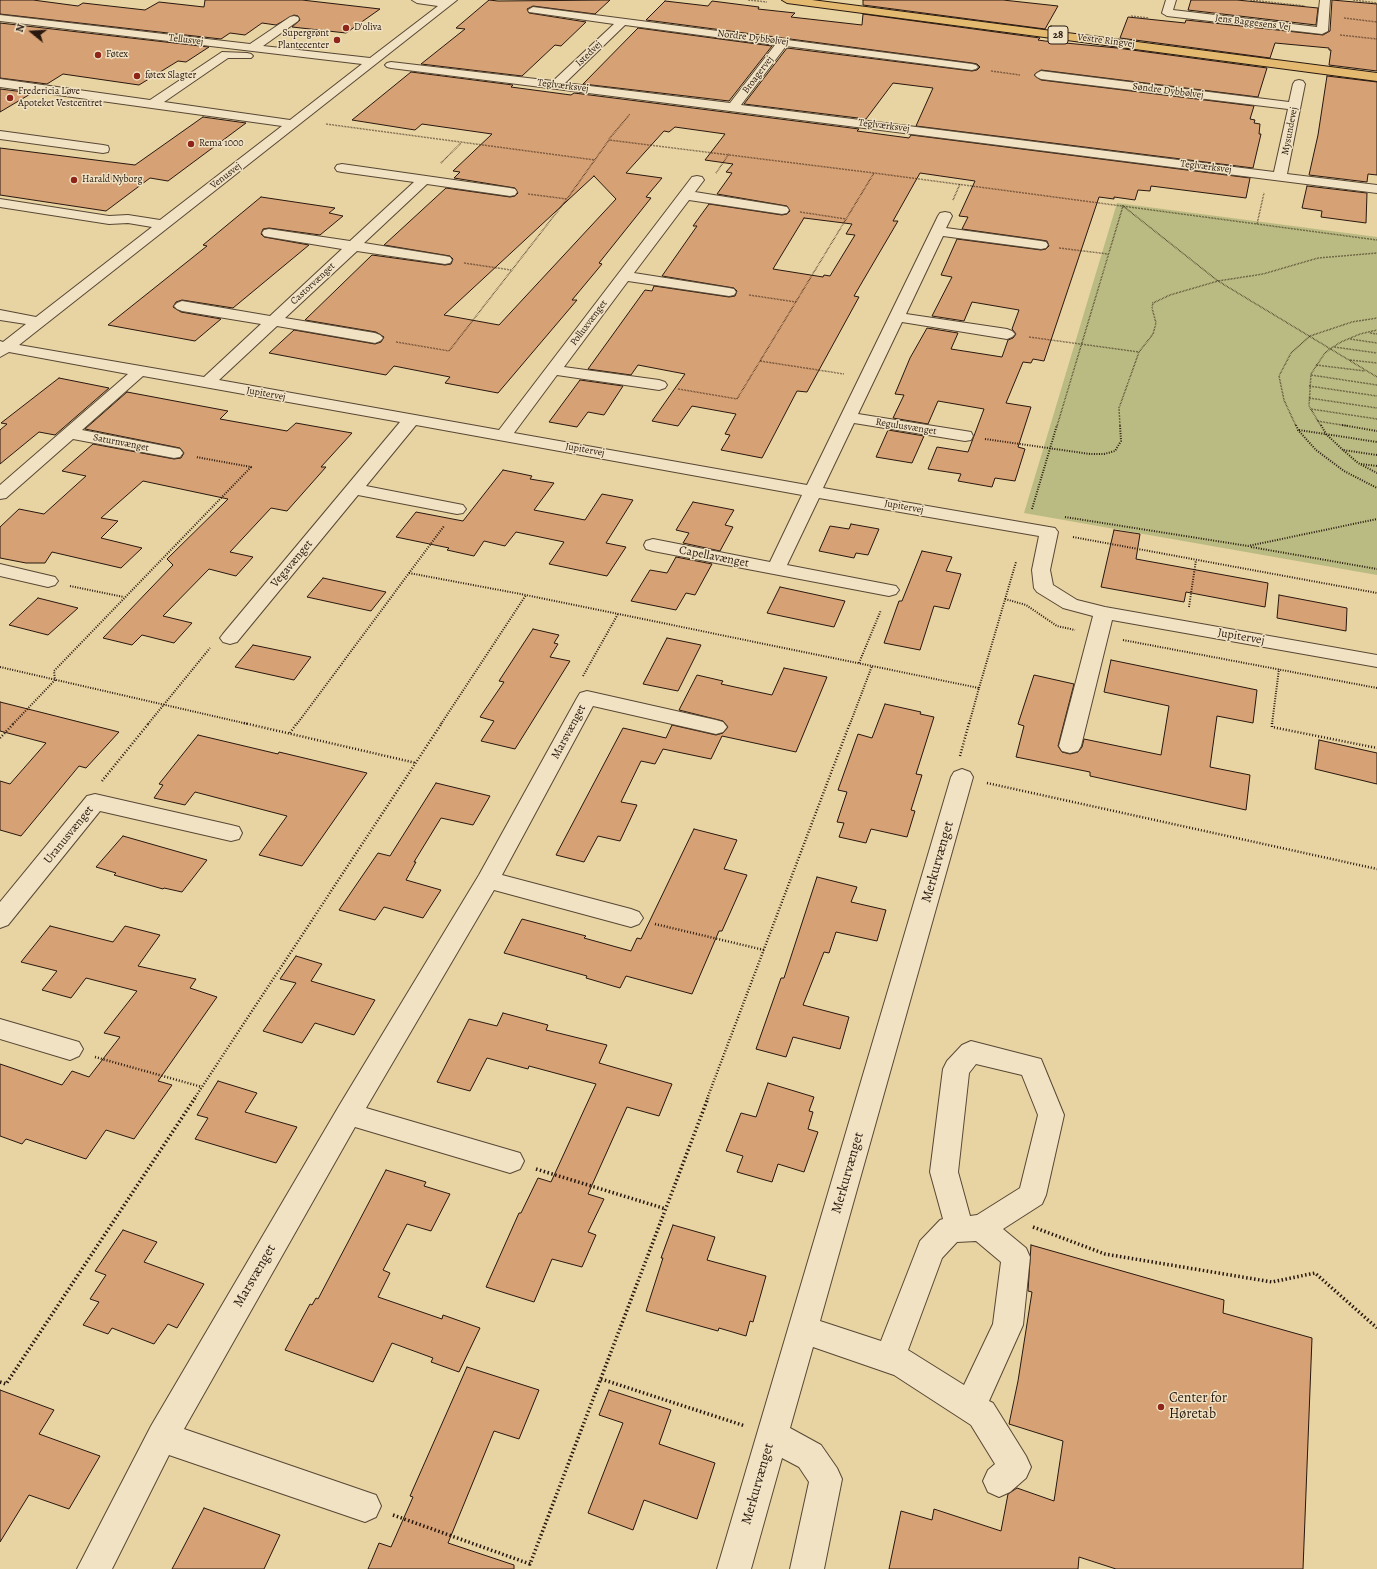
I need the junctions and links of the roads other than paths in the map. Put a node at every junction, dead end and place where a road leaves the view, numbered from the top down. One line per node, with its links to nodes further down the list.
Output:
1 (417, 0): 5 (street)
2 (787, 0): 21 (main road, Vestre Ringvej / 28)
3 (851, 0): 17 (main road, Vestre Ringvej / 28)
4 (1171, 0): 6 (street, Jens Baggesens Vej)
5 (449, 2): 15 (street, Venusvej)
6 (1324, 8)
7 (533, 10): 10 (street, Nordre Dybbølvej)
8 (0, 18): 12 (street, Tellusvej)
9 (294, 19): 11 (street)
10 (622, 22): 13 (street, Nordre Dybbølvej); 24 (street, Istedvej)
11 (263, 40): 12 (street); 14 (street)
12 (192, 41): 14 (street, Tellusvej)
13 (783, 42): 16 (street, Nordre Dybbølvej); 27 (street, Broagervej)
14 (252, 48): 15 (street, Tellusvej)
15 (372, 62): 28 (street, Venusvej)
16 (972, 67)
17 (1377, 67)
18 (328, 69): 25 (street)
19 (382, 73): 24 (street, Teglværksvej)
20 (1040, 75): 26 (street, Søndre Dybbølvej)
21 (1377, 77)
22 (0, 83): 25 (street)
23 (1299, 84): 26 (street, Mysundevej)
24 (556, 85): 27 (street, Teglværksvej)
25 (153, 104): 28 (street)
26 (1295, 106): 32 (street, Mysundevej)
27 (733, 107): 32 (street, Teglværksvej)
28 (295, 122): 42 (street, Venusvej)
29 (0, 135): 30 (street)
30 (103, 149)
31 (342, 168): 33 (street)
32 (1274, 176): 35 (street, Teglværksvej)
33 (424, 180): 36 (street); 47 (street, Castorvænget)
34 (697, 180): 37 (street, Polluxvænget)
35 (1377, 189)
36 (510, 192)
37 (686, 195): 39 (street); 49 (street, Polluxvænget)
38 (0, 203): 42 (street)
39 (782, 210)
40 (0, 213): 45 (street)
41 (945, 216): 43 (street)
42 (163, 225): 45 (street, Venusvej)
43 (938, 231): 46 (street); 53 (street)
44 (268, 233): 47 (street, Castorvænget)
45 (149, 236): 55 (street, Venusvej)
46 (1041, 245)
47 (353, 246): 48 (street, Castorvænget); 54 (street, Castorvænget)
48 (445, 260)
49 (625, 276): 50 (street); 59 (street, Polluxvænget)
50 (729, 292)
51 (182, 306): 54 (street, Castorvænget)
52 (0, 314): 55 (street)
53 (896, 317): 56 (street); 63 (street)
54 (273, 321): 57 (street, Castorvænget); 61 (street, Castorvænget)
55 (40, 322): 58 (street, Venusvej)
56 (1007, 334)
57 (375, 338)
58 (2, 349): 60 (street, Jupitervej)
59 (554, 370): 62 (street); 66 (street, Polluxvænget)
60 (140, 371): 61 (street, Jupitervej); 65 (street, Saturnvænget)
61 (207, 383): 64 (street, Jupitervej)
62 (659, 385)
63 (848, 417): 67 (street, Regulusvænget); 70 (street)
64 (412, 419): 66 (street, Jupitervej); 69 (street, Vegavænget)
65 (69, 433): 68 (street, Saturnvænget); 71 (street, Saturnvænget)
66 (504, 435): 70 (street, Jupitervej)
67 (965, 436)
68 (174, 453)
69 (353, 490): 72 (street); 79 (street, Vegavænget)
70 (812, 491): 74 (street); 78 (street, Jupitervej)
71 (0, 494)
72 (457, 509)
73 (653, 545): 74 (street, Capellavænget)
74 (776, 568): 77 (street, Capellavænget)
75 (0, 570): 76 (street)
76 (48, 581)
77 (889, 590)
78 (1104, 613): 80 (street, Jupitervej); 82 (street)
79 (230, 638)
80 (1377, 661)
81 (716, 726): 85 (street, Marsvænget)
82 (1070, 746)
83 (962, 777): 93 (street, Merkurvænget)
84 (231, 833): 87 (street, Uranusvænget)
85 (488, 880): 86 (street); 90 (street, Marsvænget)
86 (631, 918)
87 (0, 920)
88 (0, 1029): 89 (street)
89 (70, 1049)
90 (348, 1114): 91 (street); 97 (street, Marsvænget)
91 (510, 1161)
92 (981, 1224): 92 (street); 94 (street); 95 (street)
93 (803, 1330): 94 (street); 96 (street, Merkurvænget)
94 (890, 1358): 95 (street)
95 (970, 1406): 98 (street)
96 (772, 1435): 101 (street, Merkurvænget); 102 (street)
97 (162, 1437): 99 (street); 100 (street, Marsvænget)
98 (999, 1480)
99 (365, 1506)
100 (94, 1569)
101 (734, 1569)
102 (807, 1569)

